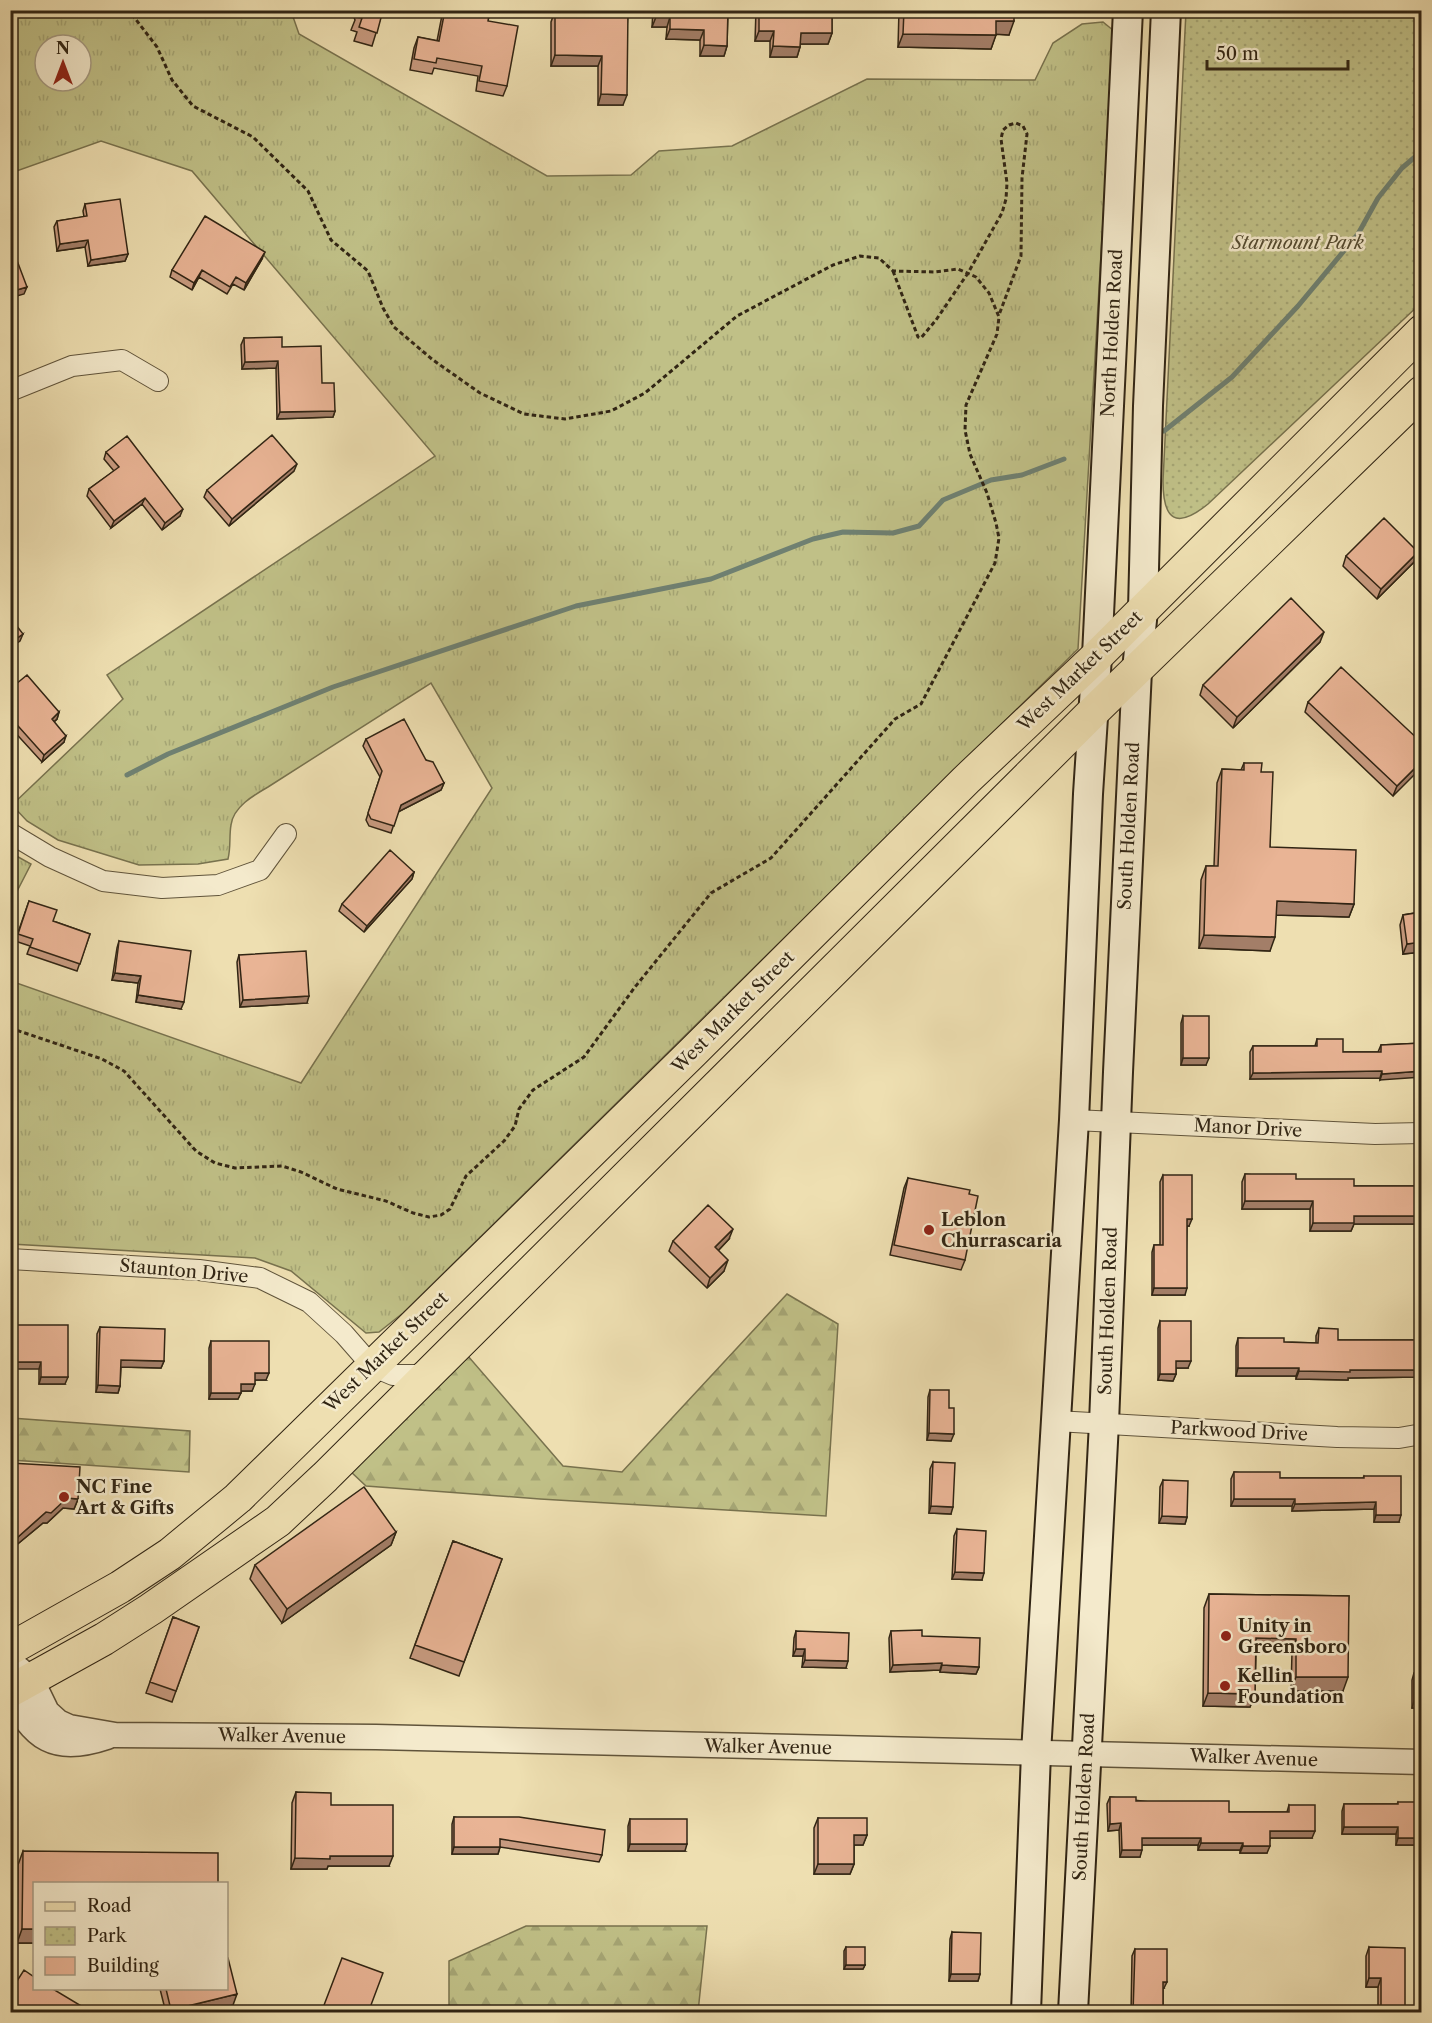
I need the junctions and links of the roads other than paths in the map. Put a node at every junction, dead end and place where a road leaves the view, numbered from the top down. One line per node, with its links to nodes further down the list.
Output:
1 (1128, 10): 8 (main road, North Holden Road)
2 (1166, 10): 7 (main road)
3 (1422, 331): 7 (main road, West Market Street)
4 (158, 381): 5 (street)
5 (10, 391)
6 (1422, 392): 9 (main road)
7 (1143, 610): 8 (main road, West Market Street); 9 (main road, South Holden Road)
8 (1097, 656): 10 (main road); 17 (main road, West Market Street)
9 (1137, 670): 10 (main road); 14 (main road, South Holden Road)
10 (1092, 712): 13 (main road); 18 (main road)
11 (10, 833): 12 (street)
12 (286, 834)
13 (1074, 1120): 14 (street, Manor Drive); 19 (main road)
14 (1116, 1122): 15 (street, Manor Drive); 20 (main road, South Holden Road)
15 (1422, 1133)
16 (10, 1259): 17 (street, Staunton Drive)
17 (372, 1366): 18 (street); 22 (main road, West Market Street)
18 (431, 1370): 23 (main road)
19 (1056, 1421): 20 (street, Parkwood Drive); 24 (main road)
20 (1104, 1423): 21 (street, Parkwood Drive); 25 (main road, South Holden Road)
21 (1422, 1434)
22 (10, 1649)
23 (16, 1681): 24 (street, Walker Avenue)
24 (1036, 1753): 25 (street, Walker Avenue); 27 (main road)
25 (1086, 1753): 26 (street, Walker Avenue); 28 (main road, South Holden Road)
26 (1422, 1762)
27 (1026, 2013)
28 (1073, 2013)

